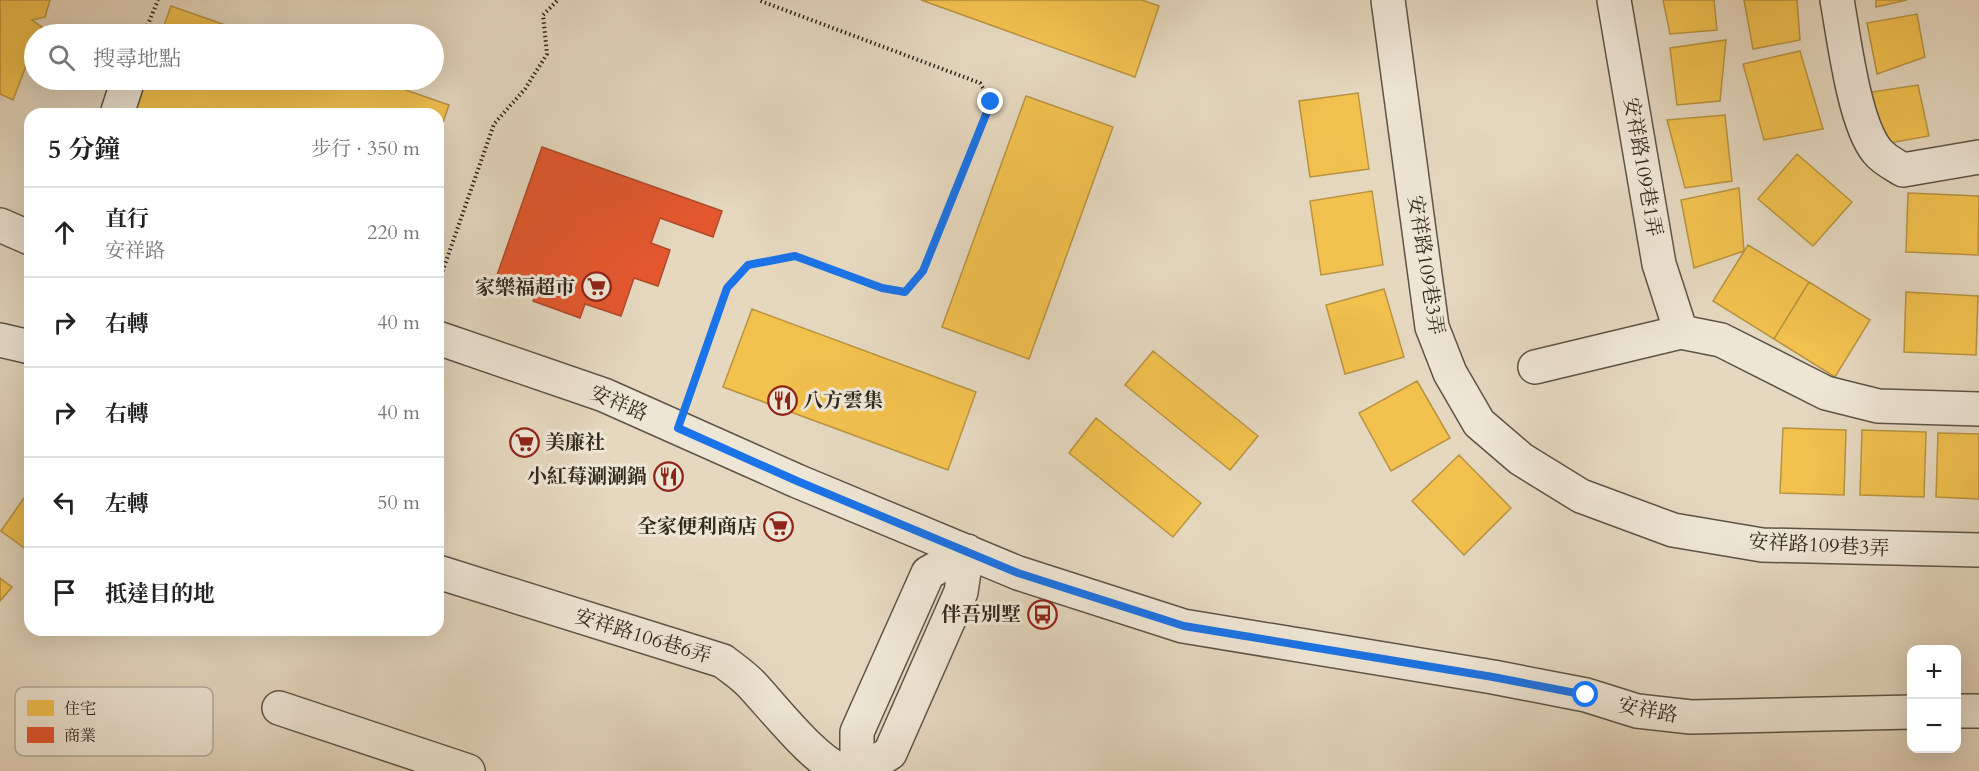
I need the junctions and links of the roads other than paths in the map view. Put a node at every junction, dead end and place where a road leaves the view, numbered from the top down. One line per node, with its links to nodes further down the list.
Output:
1 (1388, 0): 15 (street, 安祥路109巷3弄)
2 (1614, 0): 9 (street, 安祥路109巷1弄)
3 (1837, 0): 6 (street)
4 (125, 90): 5 (street)
5 (119, 108)
6 (1979, 157)
7 (0, 225): 8 (street)
8 (24, 235)
9 (1681, 332): 13 (street); 14 (street)
10 (0, 340): 12 (street)
11 (444, 340): 16 (street, 安祥路)
12 (24, 346)
13 (1535, 367)
14 (1979, 409)
15 (1979, 550)
16 (967, 551): 21 (street, 安祥路); 24 (street)
17 (444, 574): 23 (street, 安祥路106巷6弄)
18 (279, 708): 22 (street)
19 (1961, 711): 20 (street)
20 (1979, 711)
21 (1907, 712)
22 (468, 771)
23 (845, 771)
24 (859, 771)

